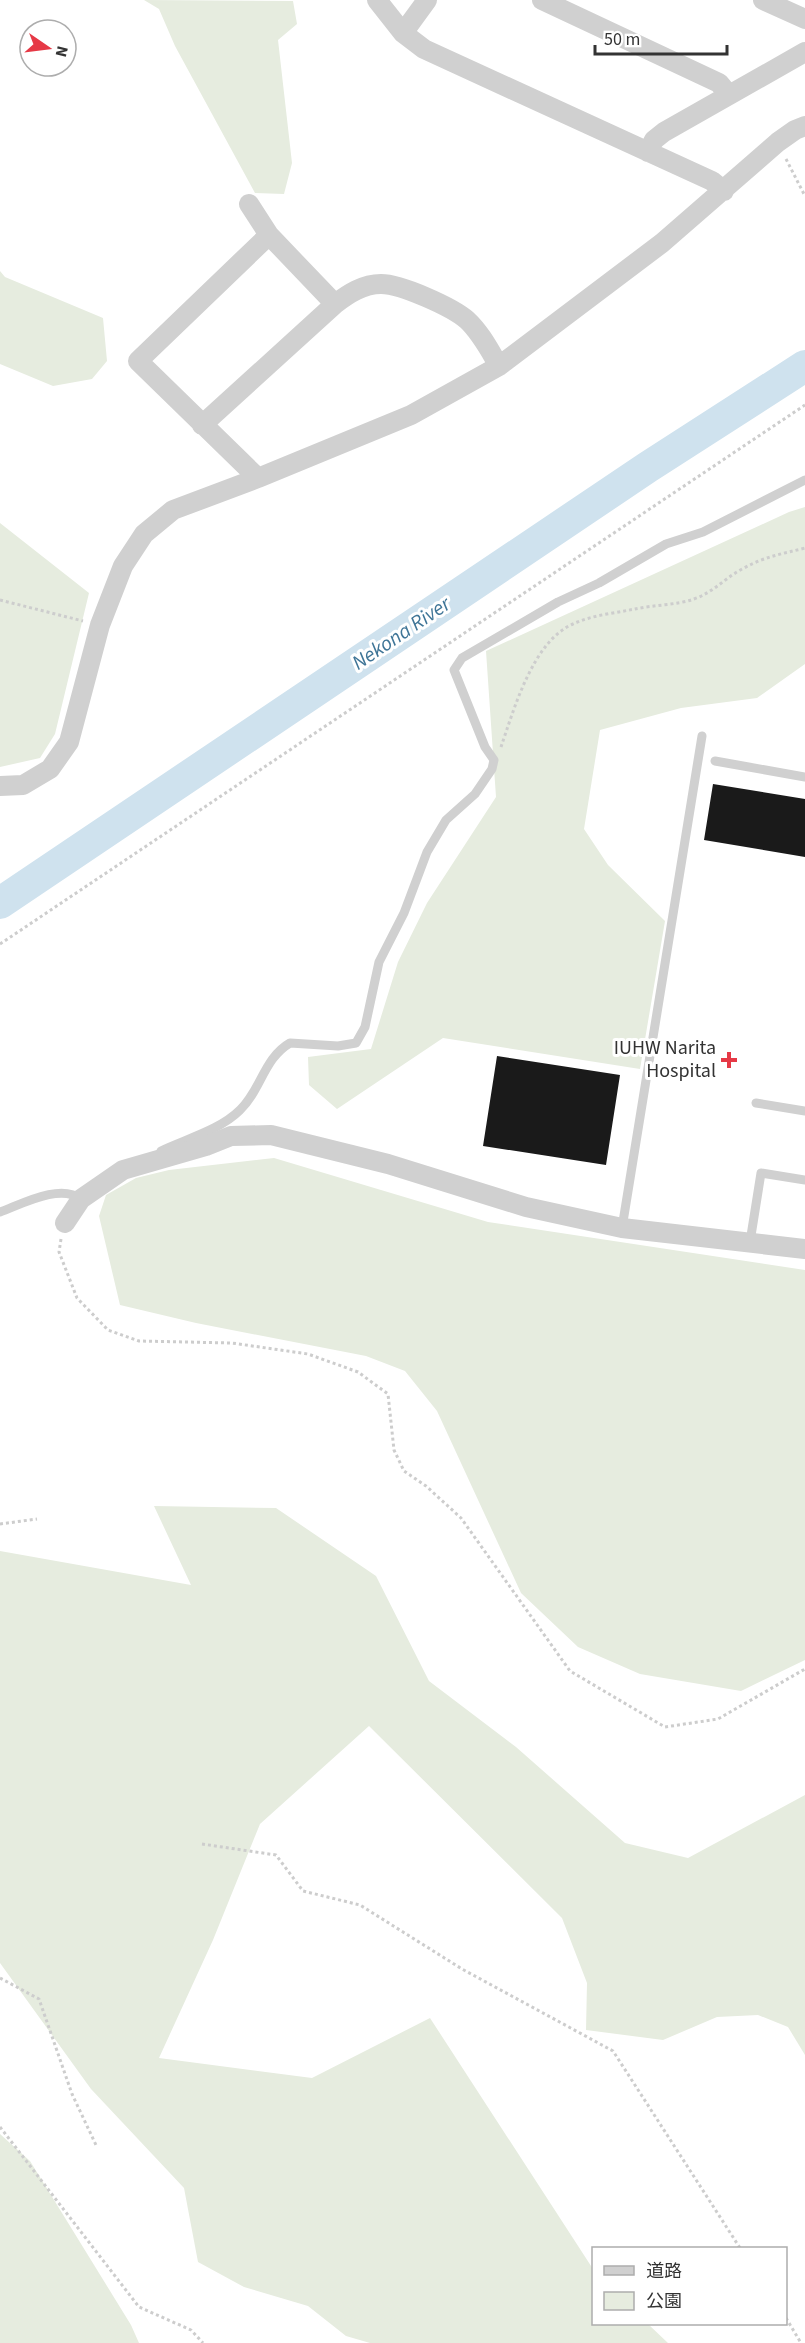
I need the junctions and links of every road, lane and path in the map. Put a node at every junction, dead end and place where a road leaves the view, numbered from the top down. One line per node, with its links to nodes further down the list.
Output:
1 (377, 0): 6 (street)
2 (427, 0): 6 (street)
3 (542, 0): 8 (street)
4 (763, 0): 5 (street)
5 (805, 19)
6 (403, 33): 11 (street)
7 (805, 52): 8 (street)
8 (729, 95): 11 (street)
9 (805, 126): 10 (street)
10 (778, 142): 12 (street); 13 (path)
11 (648, 152): 12 (street)
12 (724, 191): 17 (street)
13 (805, 196)
14 (249, 204): 15 (street)
15 (269, 235): 16 (street); 19 (street)
16 (335, 304): 17 (street); 19 (street)
17 (499, 366): 20 (street)
18 (805, 405): 30 (path)
19 (202, 425): 20 (street)
20 (258, 478): 24 (street)
21 (805, 480): 26 (lane)
22 (805, 548): 26 (path)
23 (0, 600): 24 (path)
24 (100, 625): 29 (street)
25 (702, 736): 38 (lane)
26 (494, 760): 33 (lane)
27 (715, 761): 28 (lane)
28 (805, 777)
29 (0, 786)
30 (0, 944)
31 (756, 1103): 32 (lane)
32 (805, 1111)
33 (123, 1170): 35 (street); 38 (street)
34 (805, 1180): 39 (lane)
35 (81, 1198): 36 (lane); 37 (street)
36 (0, 1212)
37 (65, 1223): 43 (path)
38 (622, 1228): 39 (street)
39 (750, 1242): 40 (street)
40 (805, 1248)
41 (37, 1519): 42 (path)
42 (0, 1524)
43 (805, 1669)
44 (202, 1844): 48 (path)
45 (0, 1978): 47 (path)
46 (0, 2127): 50 (path)
47 (96, 2145)
48 (739, 2247)
49 (787, 2320): 51 (path)
50 (203, 2343)
51 (801, 2343)

